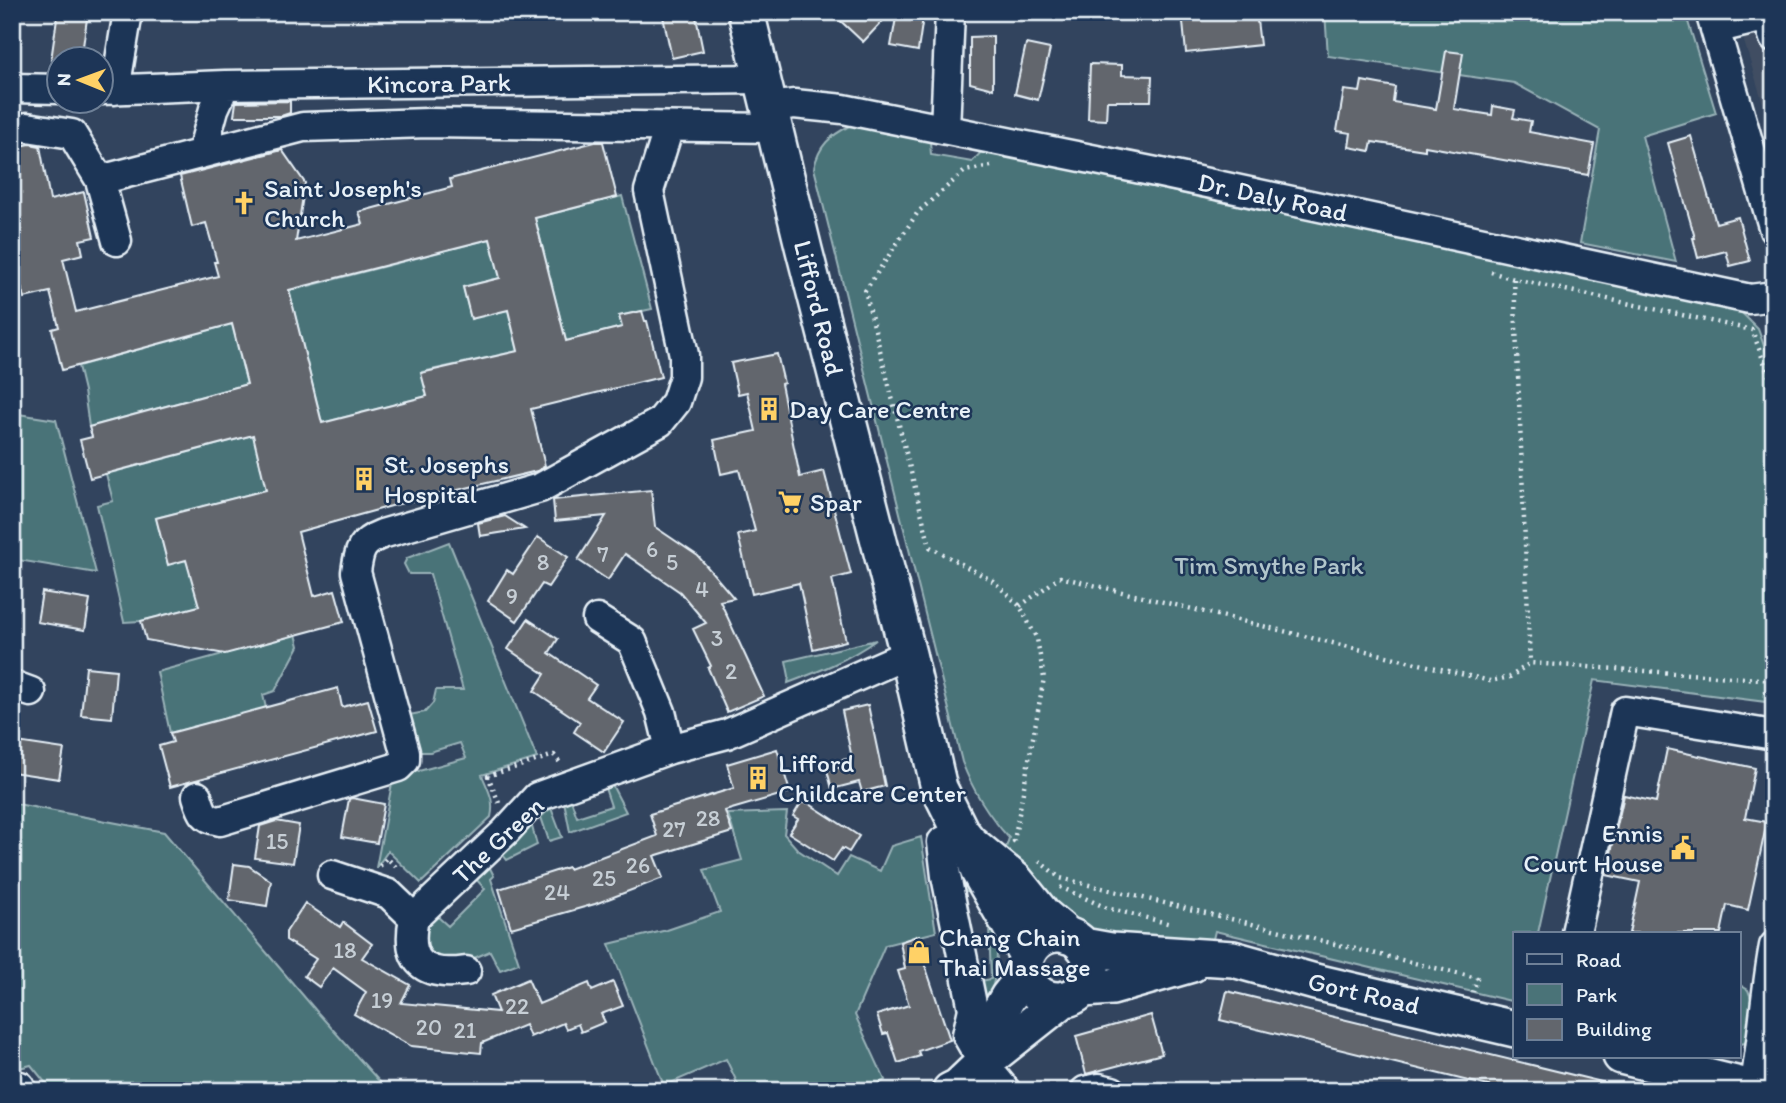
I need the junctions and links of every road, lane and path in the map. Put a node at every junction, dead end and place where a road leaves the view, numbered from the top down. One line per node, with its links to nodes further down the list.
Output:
1 (128, 12): 6 (street, Kincora Park)
2 (746, 12): 11 (main road, Lifford Road)
3 (950, 12): 14 (street)
4 (1712, 21): 5 (street); 18 (street)
5 (1774, 38)
6 (116, 59)
7 (225, 85): 10 (street, Kincora Park); 11 (street, Kincora Park); 15 (street)
8 (12, 88): 9 (street)
9 (46, 89)
10 (116, 90)
11 (769, 105): 13 (street); 14 (street, Dr. Daly Road); 26 (main road, Lifford Road)
12 (27, 127): 17 (street)
13 (669, 127): 15 (street); 31 (street)
14 (945, 129): 22 (street, Dr. Daly Road)
15 (202, 153): 17 (street)
16 (1004, 164): 24 (path)
17 (100, 180): 19 (street)
18 (1774, 230)
19 (117, 241)
20 (1489, 271): 21 (path)
21 (1514, 279): 23 (path); 27 (path)
22 (1774, 296)
23 (1774, 389)
24 (1020, 606): 27 (path); 33 (path)
25 (597, 620): 30 (street)
26 (908, 654): 30 (street, The Green); 32 (main road, Lifford Road)
27 (1530, 663): 28 (path)
28 (1774, 680)
29 (1774, 735): 37 (street)
30 (670, 749): 36 (street, The Green)
31 (197, 796)
32 (965, 837): 38 (main road, Lifford Road); 41 (main road, Lifford Road); 47 (street)
33 (1023, 848)
34 (1032, 855): 44 (path)
35 (332, 875): 36 (street)
36 (414, 918): 42 (street)
37 (1576, 932)
38 (1075, 941): 40 (main road, Gort Road); 41 (main road); 43 (main road)
39 (1774, 946): 48 (street)
40 (1212, 959): 43 (main road, Gort Road); 44 (main road, Gort Road)
41 (1027, 965): 43 (main road); 47 (main road)
42 (466, 971)
43 (1074, 994): 47 (main road)
44 (1466, 1017): 45 (main road, Gort Road)
45 (1513, 1029)
46 (1629, 1058): 48 (main road)
47 (984, 1063): 49 (main road); 50 (street)
48 (1759, 1089)
49 (950, 1091)
50 (1006, 1091)
51 (1085, 1091): 52 (street)
52 (1112, 1091)

